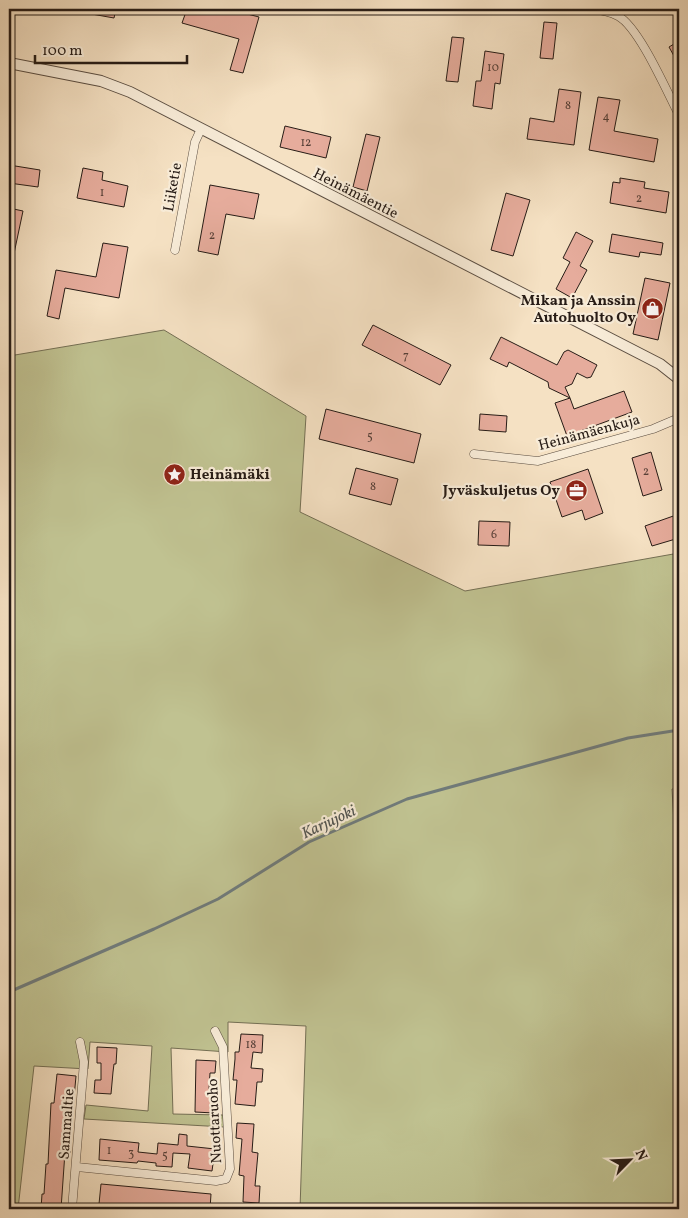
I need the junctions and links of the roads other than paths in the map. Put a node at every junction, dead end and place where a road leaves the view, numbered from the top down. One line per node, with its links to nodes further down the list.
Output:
1 (591, 9): 3 (street)
2 (9, 63): 4 (street, Heinämäentie)
3 (679, 116)
4 (201, 129): 5 (street, Liiketie); 6 (street, Heinämäentie)
5 (175, 250)
6 (679, 379)
7 (679, 418): 8 (street, Heinämäenkuja)
8 (474, 454)
9 (216, 1031): 11 (street, Nuottaruoho)
10 (80, 1042): 11 (street, Sammaltie)
11 (77, 1167): 13 (street, Sammaltie)
12 (679, 1201): 14 (street)
13 (72, 1209)
14 (675, 1209)

